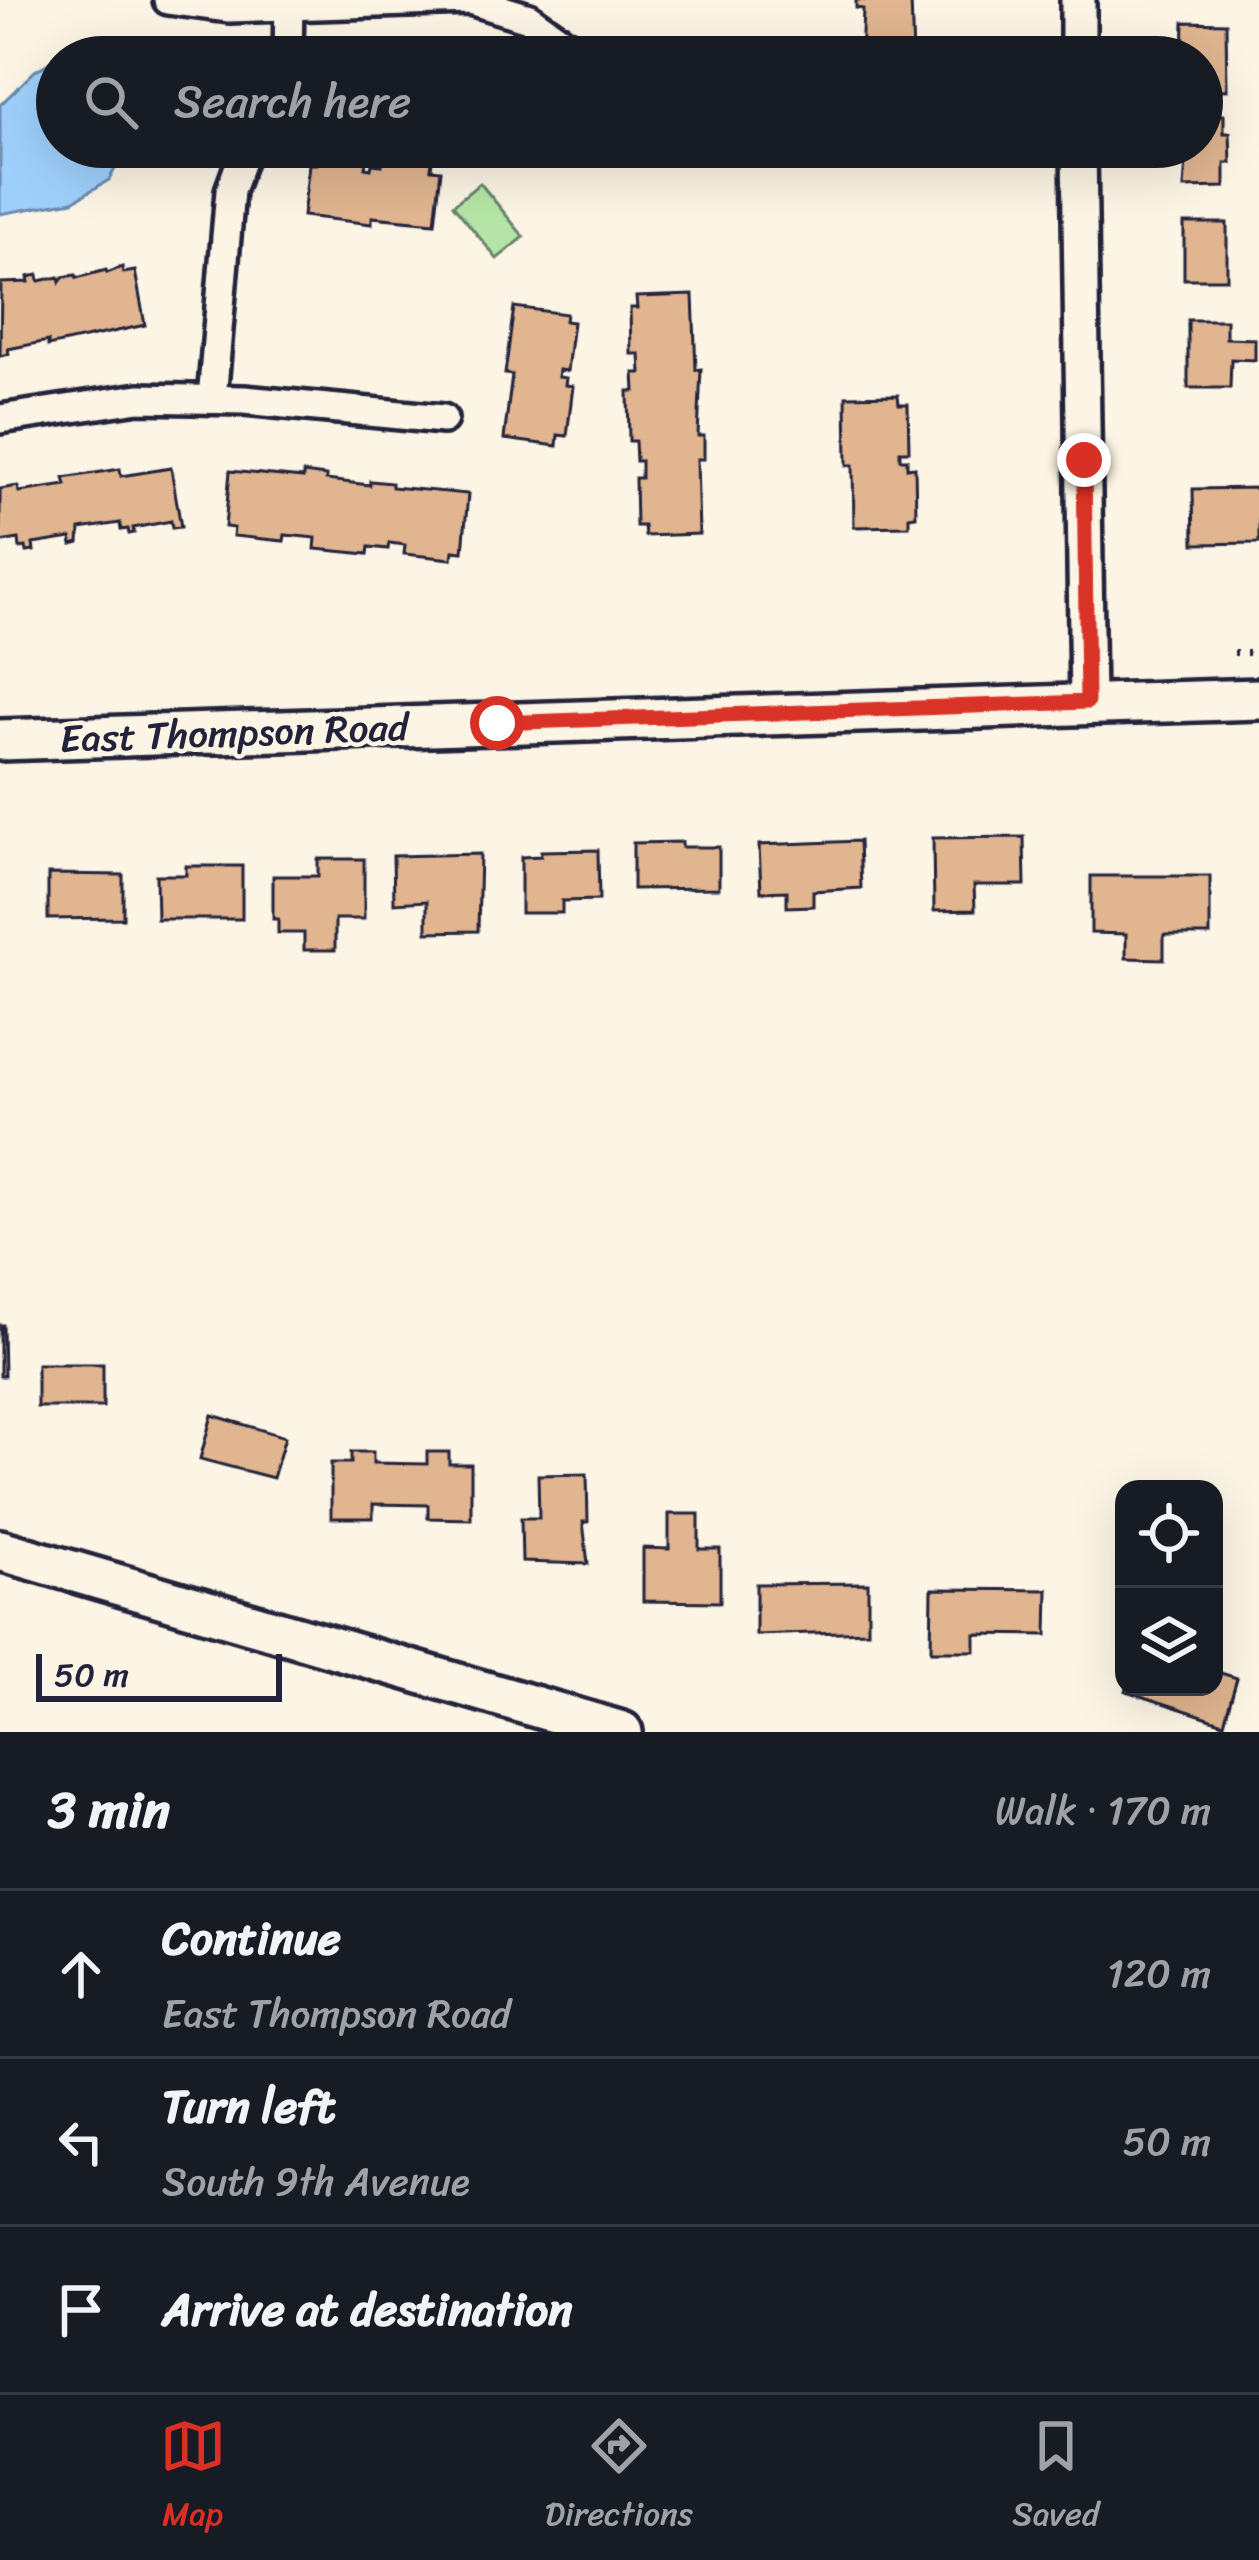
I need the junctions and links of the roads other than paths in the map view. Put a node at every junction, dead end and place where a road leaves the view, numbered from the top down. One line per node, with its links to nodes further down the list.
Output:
1 (168, 0): 3 (street)
2 (1078, 0): 6 (street)
3 (289, 3): 4 (street); 5 (street)
4 (288, 36)
5 (554, 36)
6 (1078, 36)
7 (238, 168): 9 (street)
8 (1079, 168): 13 (street)
9 (212, 399): 10 (street); 11 (street)
10 (443, 418)
11 (0, 419)
12 (1259, 699): 13 (main road, East Thompson Road)
13 (1087, 702): 14 (main road, East Thompson Road)
14 (0, 740)
15 (0, 1550): 16 (main road)
16 (622, 1732)

